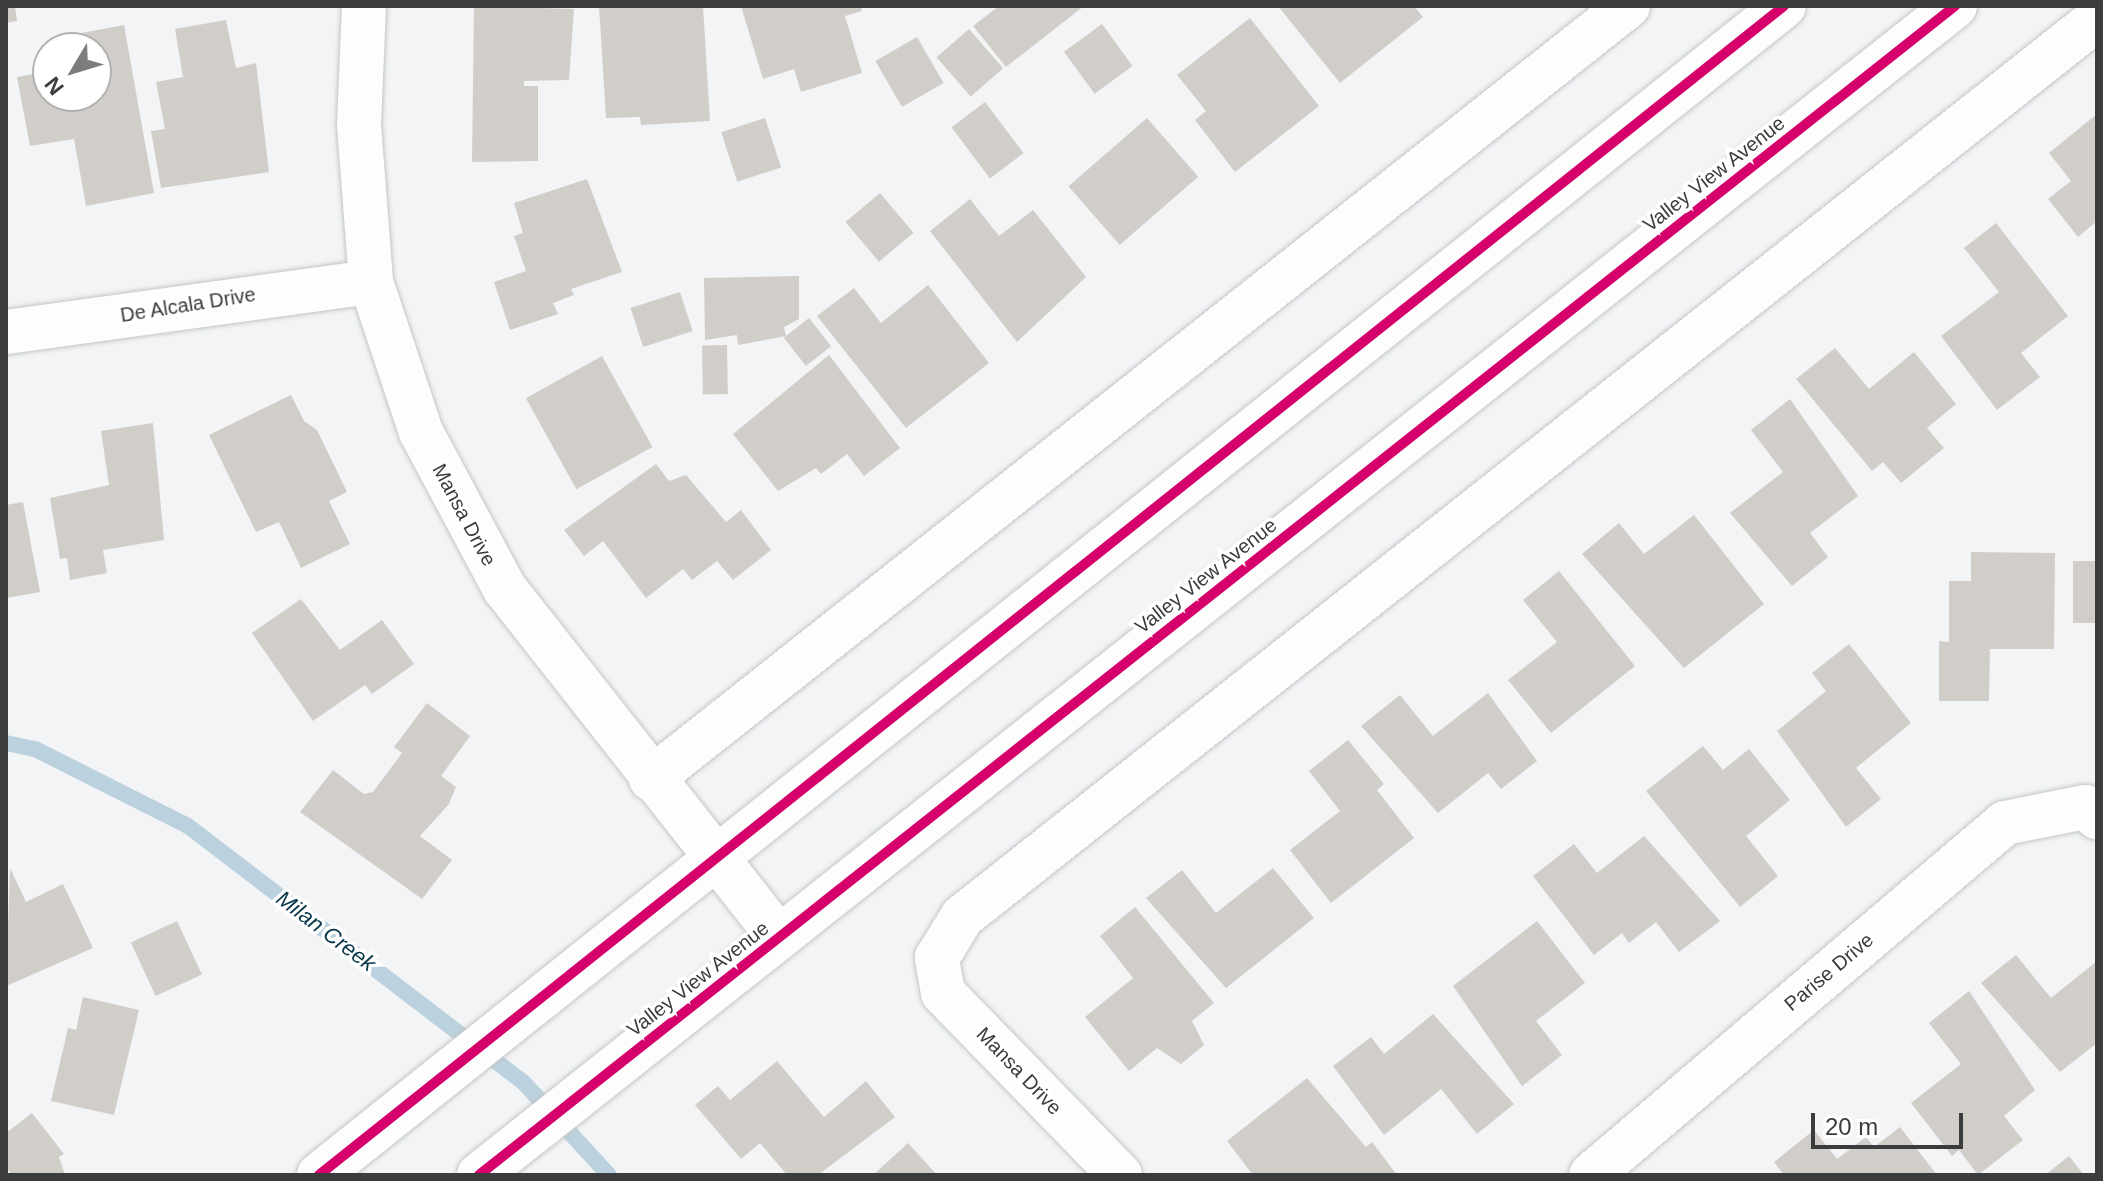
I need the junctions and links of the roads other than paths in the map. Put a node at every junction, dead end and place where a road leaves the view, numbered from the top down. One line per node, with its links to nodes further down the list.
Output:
1 (364, 6): 6 (street, Mansa Drive)
2 (1628, 6): 8 (street)
3 (1784, 6): 10 (street)
4 (1955, 6): 11 (street, Valley View Avenue)
5 (2097, 19): 14 (street, Mansa Drive)
6 (371, 282): 7 (street, De Alcala Drive); 8 (street, Mansa Drive)
7 (6, 332)
8 (651, 779): 10 (street, Mansa Drive)
9 (2091, 812): 15 (street, Parise Drive)
10 (715, 858): 11 (street, Mansa Drive); 12 (street)
11 (779, 937): 13 (street, Valley View Avenue)
12 (319, 1175)
13 (479, 1175)
14 (1120, 1175)
15 (1591, 1175)

